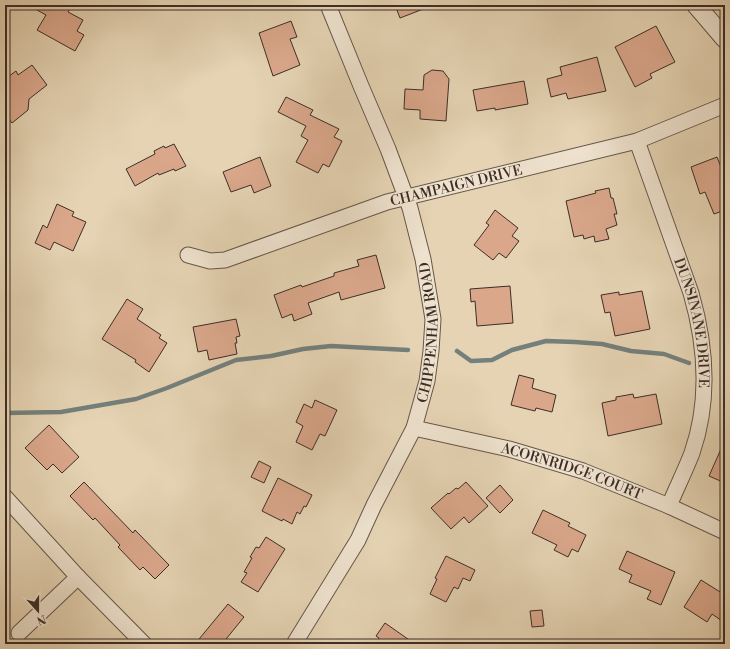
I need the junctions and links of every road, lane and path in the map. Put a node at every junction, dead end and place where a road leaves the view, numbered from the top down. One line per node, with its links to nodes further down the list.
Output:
1 (328, 5): 6 (street, CHIPPENHAM ROAD)
2 (696, 5): 3 (street)
3 (725, 39)
4 (725, 105): 5 (street, CHAMPAIGN DRIVE)
5 (637, 141): 6 (street, CHAMPAIGN DRIVE); 10 (street, DUNSINANE DRIVE)
6 (406, 197): 7 (street, CHAMPAIGN DRIVE); 8 (street, CHIPPENHAM ROAD)
7 (188, 255)
8 (414, 428): 10 (street, ACORNRIDGE COURT); 15 (street, CHIPPENHAM ROAD)
9 (5, 497): 12 (street)
10 (669, 506): 11 (street, ACORNRIDGE COURT)
11 (725, 532)
12 (78, 577): 13 (street); 14 (street)
13 (19, 633)
14 (144, 644)
15 (294, 644)

